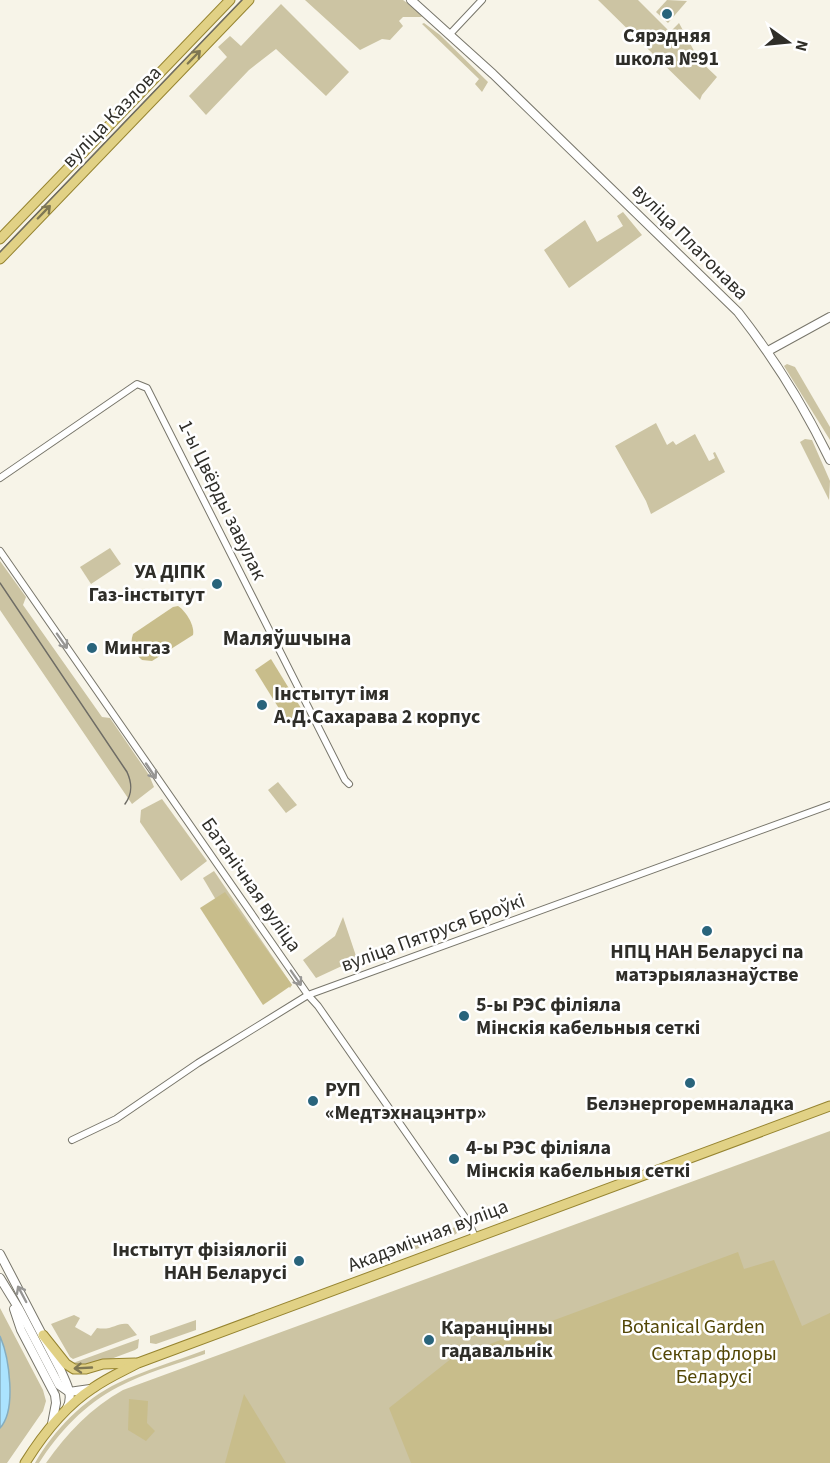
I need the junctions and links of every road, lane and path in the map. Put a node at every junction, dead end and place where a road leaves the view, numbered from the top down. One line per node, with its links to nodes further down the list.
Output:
1 (230, 0): 7 (main road, вуліца Казлова)
2 (249, 0): 8 (main road, вуліца Казлова, one-way to 2)
3 (411, 0): 6 (main road, вуліца Платонава)
4 (418, 0): 6 (main road, вуліца Платонава)
5 (482, 0): 6 (street)
6 (451, 33): 10 (main road, вуліца Платонава)
7 (0, 239)
8 (0, 258)
9 (830, 317): 10 (street)
10 (768, 351): 11 (main road, вуліца Платонава)
11 (830, 460)
12 (0, 478): 14 (street, 1-ы Цвёрды завулак)
13 (0, 551): 16 (street, Батанічная вуліца, one-way to 16)
14 (349, 784)
15 (830, 805): 16 (street, вуліца Пятруся Броўкі)
16 (308, 995): 18 (street, вуліца Пятруся Броўкі); 19 (street, Батанічная вуліца)
17 (830, 1107): 19 (main road, Акадэмічная вуліца)
18 (72, 1140)
19 (475, 1237): 24 (main road, Акадэмічная вуліца)
20 (0, 1254): 23 (main road, one-way to 20)
21 (0, 1278): 22 (main road)
22 (9, 1295): 26 (main road); 28 (main road)
23 (43, 1335): 24 (main road, one-way to 23); 26 (main road)
24 (138, 1363): 25 (main road, Акадэмічная вуліца)
25 (93, 1388): 26 (main road); 27 (main road, Акадэмічная вуліца)
26 (69, 1392): 27 (main road)
27 (68, 1408): 28 (main road, Акадэмічная вуліца)
28 (52, 1424): 29 (main road, Акадэмічная вуліца)
29 (25, 1463)

